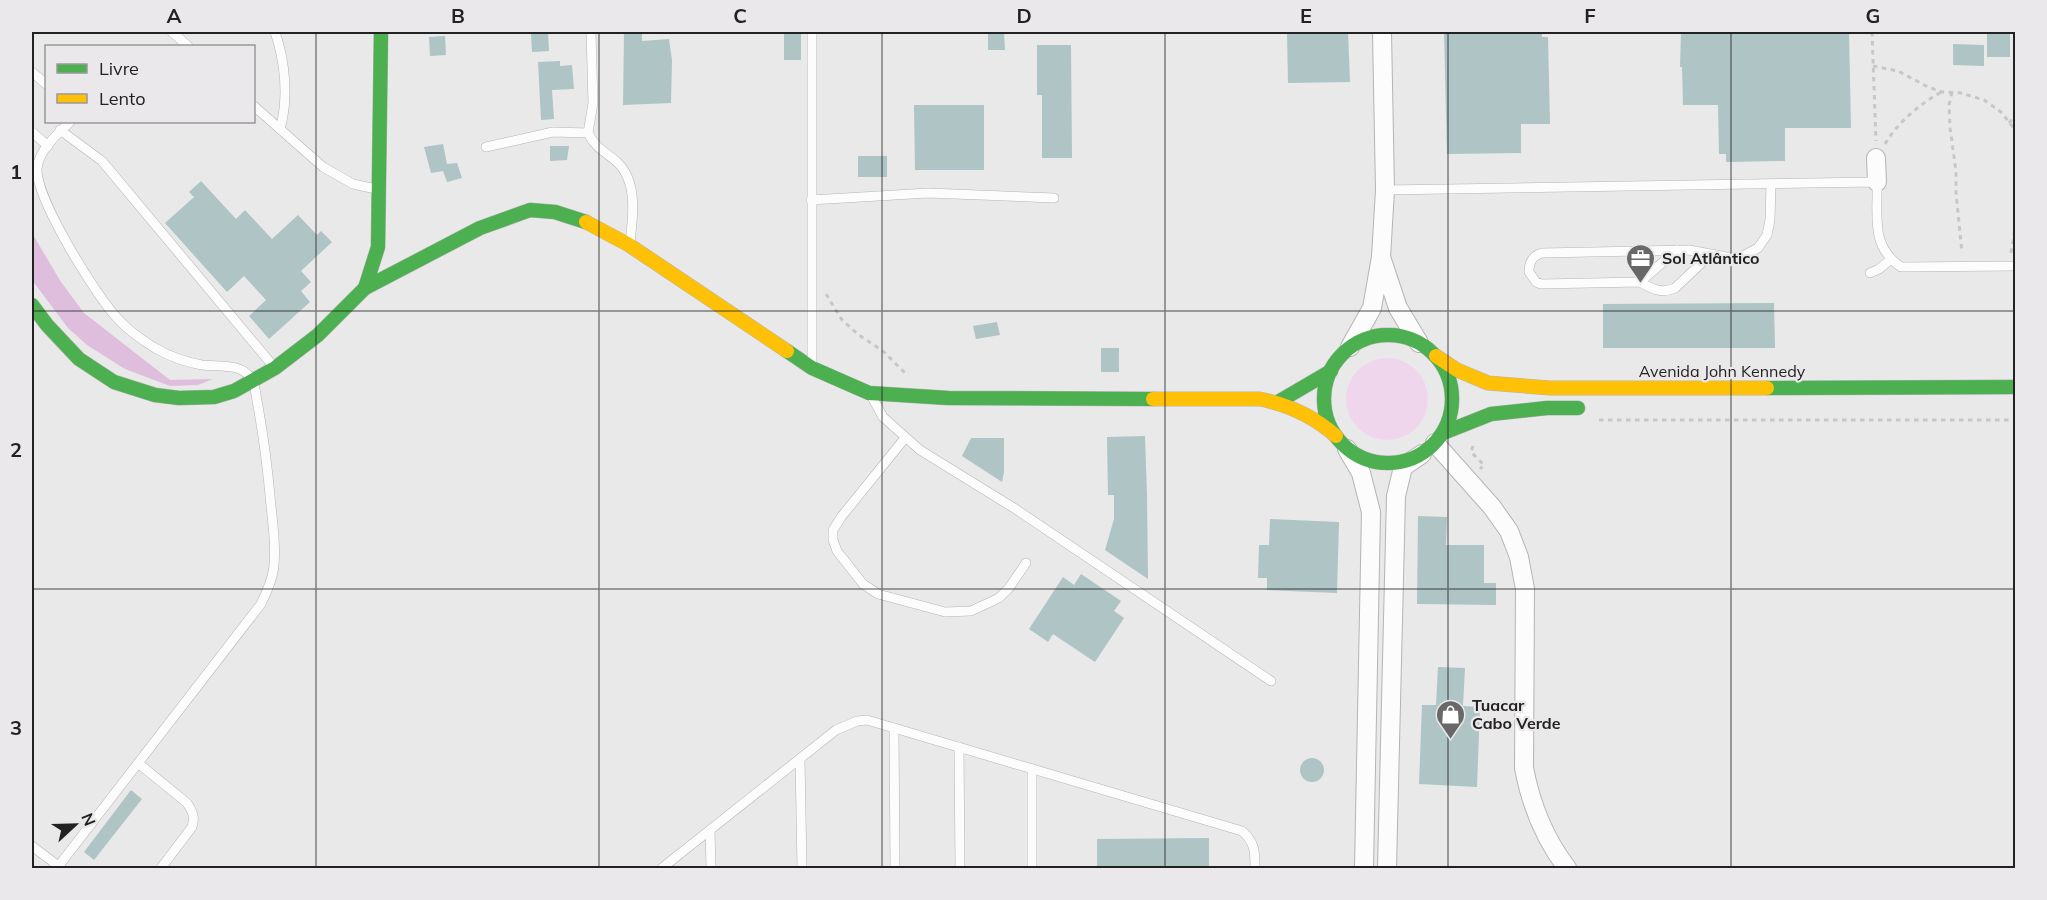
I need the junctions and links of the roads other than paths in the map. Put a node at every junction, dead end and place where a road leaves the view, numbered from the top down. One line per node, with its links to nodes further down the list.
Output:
1 (172, 32): 7 (lane)
2 (275, 32): 12 (lane)
3 (381, 32): 21 (main road)
4 (591, 32): 15 (lane)
5 (812, 32): 24 (lane)
6 (1382, 32): 22 (street)
7 (187, 45)
8 (32, 72): 9 (lane)
9 (45, 83)
10 (255, 107): 12 (lane)
11 (69, 123): 13 (lane)
12 (280, 129): 21 (lane)
13 (60, 130): 16 (lane); 38 (lane)
14 (32, 132): 16 (lane)
15 (588, 133): 17 (lane); 25 (lane)
16 (48, 146): 41 (lane)
17 (486, 147)
18 (1876, 158): 19 (street)
19 (1876, 183): 20 (lane); 29 (lane)
20 (1771, 184): 22 (lane); 27 (lane)
21 (379, 189): 33 (main road)
22 (1385, 190): 28 (street)
23 (1054, 198): 24 (lane)
24 (811, 200): 39 (lane)
25 (629, 245): 33 (main road); 39 (main road)
26 (1677, 250): 27 (lane); 32 (lane); 32 (lane)
27 (1712, 254): 32 (lane)
28 (1382, 257): 35 (street); 36 (street)
29 (1890, 260): 30 (lane); 31 (lane)
30 (2013, 266)
31 (1870, 273)
32 (1640, 282)
33 (365, 288): 38 (main road)
34 (32, 305): 41 (main road)
35 (1419, 343): 36 (main road); 37 (main road)
36 (1350, 347): 40 (main road)
37 (1436, 356): 42 (main road, Avenida John Kennedy); 48 (main road)
38 (275, 368): 41 (main road)
39 (812, 368): 43 (main road)
40 (1331, 371): 44 (main road); 47 (main road)
41 (253, 381): 54 (lane)
42 (2016, 387)
43 (869, 393): 44 (main road); 46 (lane)
44 (1278, 402): 47 (main road)
45 (1596, 414): 48 (main road)
46 (905, 438): 49 (lane); 50 (lane)
47 (1342, 442): 48 (main road); 67 (street)
48 (1433, 443): 68 (street); 69 (street)
49 (1026, 563)
50 (1271, 681)
51 (894, 728): 52 (lane); 53 (lane); 63 (lane)
52 (959, 747): 55 (lane); 64 (lane)
53 (800, 759): 56 (lane); 62 (lane)
54 (138, 763): 58 (lane); 59 (lane)
55 (1032, 769): 65 (lane); 66 (lane)
56 (710, 830): 60 (lane); 61 (lane)
57 (32, 846): 58 (lane)
58 (59, 868)
59 (161, 868)
60 (662, 868)
61 (711, 868)
62 (802, 868)
63 (895, 868)
64 (960, 868)
65 (1032, 868)
66 (1255, 868)
67 (1364, 868)
68 (1387, 868)
69 (1567, 868)

